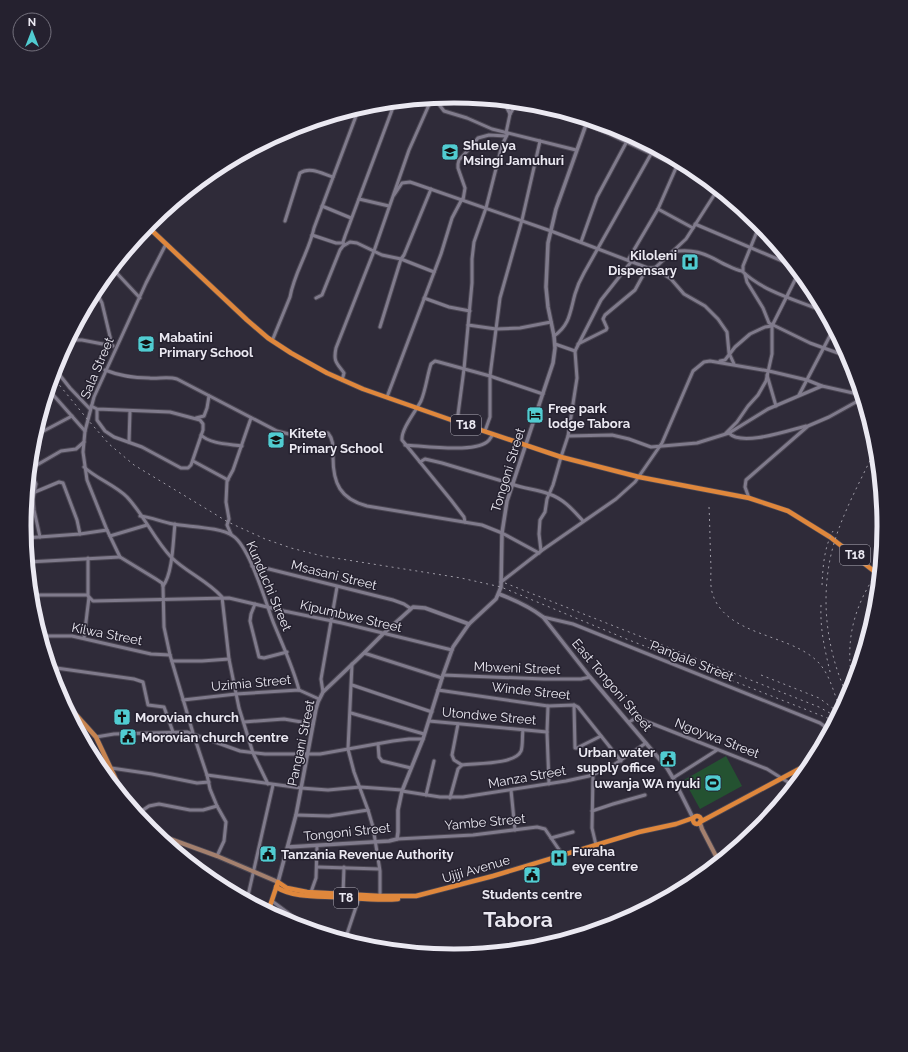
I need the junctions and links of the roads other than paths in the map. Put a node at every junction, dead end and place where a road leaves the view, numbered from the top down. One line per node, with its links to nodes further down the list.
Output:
1 (430, 104): 20 (street)
2 (438, 104): 10 (street)
3 (506, 107): 7 (street)
4 (393, 108): 21 (street)
5 (514, 108): 7 (street)
6 (357, 114): 17 (street)
7 (510, 114): 10 (street)
8 (582, 123): 9 (street)
9 (586, 125): 12 (street); 13 (street, Tongoni Street)
10 (507, 134): 11 (street); 22 (street); 25 (street)
11 (540, 141): 13 (street); 28 (street)
12 (626, 143): 14 (street); 36 (street)
13 (576, 150): 33 (street, Tongoni Street)
14 (651, 154): 15 (street); 40 (street)
15 (672, 164)
16 (677, 166): 26 (street)
17 (333, 177): 23 (street); 29 (street)
18 (431, 189): 20 (street); 22 (street); 43 (street)
19 (715, 193): 30 (street)
20 (394, 195): 24 (street)
21 (359, 199): 24 (street); 27 (street)
22 (462, 200): 25 (street); 50 (street)
23 (322, 206): 27 (street); 35 (street)
24 (389, 206): 41 (street)
25 (486, 208): 28 (street); 59 (street)
26 (658, 209): 31 (street); 44 (street)
27 (351, 218): 38 (street)
28 (522, 220): 33 (street); 64 (street)
29 (285, 221)
30 (695, 224): 31 (street); 39 (street)
31 (693, 228): 42 (street)
32 (152, 230): 37 (highway, T18)
33 (551, 231): 36 (street); 60 (street, Tongoni Street)
34 (757, 231): 39 (street)
35 (312, 235): 38 (street); 68 (street)
36 (581, 242): 40 (street)
37 (166, 244): 55 (street, Sala Street); 68 (highway, T18)
38 (343, 244): 41 (street); 56 (street)
39 (750, 248): 45 (street); 48 (street)
40 (597, 249): 44 (street); 66 (street)
41 (374, 251): 43 (street); 85 (street)
42 (670, 253): 47 (street); 48 (street)
43 (401, 259): 50 (street); 63 (street)
44 (629, 261): 46 (street); 70 (street)
45 (785, 262)
46 (647, 268): 47 (street); 70 (street)
47 (654, 268): 75 (street)
48 (742, 271): 51 (street)
49 (115, 272): 55 (street)
50 (434, 272): 57 (street)
51 (745, 274): 54 (street); 62 (street)
52 (796, 277): 54 (street)
53 (99, 297): 71 (street)
54 (787, 297): 58 (street); 62 (street)
55 (140, 298): 72 (street, Sala Street)
56 (316, 298)
57 (424, 298): 59 (street); 93 (street)
58 (817, 309)
59 (470, 311): 61 (street)
60 (551, 322): 64 (street); 66 (street, Tongoni Street)
61 (468, 325): 64 (street); 79 (street)
62 (773, 325): 73 (street); 75 (street); 81 (street)
63 (380, 327)
64 (496, 329): 84 (street)
65 (831, 335): 73 (street)
66 (554, 336): 69 (street, Tongoni Street)
67 (75, 340): 71 (street)
68 (272, 341): 85 (highway, T18)
69 (555, 344): 74 (street); 89 (street, Tongoni Street)
70 (578, 344): 74 (street)
71 (112, 345): 72 (street)
72 (116, 348): 80 (street, Sala Street)
73 (824, 348): 76 (street); 86 (street)
74 (575, 351): 112 (street)
75 (730, 353): 77 (street); 78 (street)
76 (840, 354)
77 (716, 362): 78 (street); 118 (street)
78 (734, 365): 81 (street)
79 (464, 369): 84 (street); 96 (street); 103 (street)
80 (106, 370): 92 (street); 97 (street, Sala Street)
81 (769, 370): 83 (street); 86 (street)
82 (59, 374): 97 (street)
83 (767, 375): 95 (street); 111 (street)
84 (490, 376): 89 (street); 107 (street)
85 (342, 380): 93 (highway, T18)
86 (807, 380): 87 (street); 90 (street)
87 (822, 386): 90 (street); 91 (street)
88 (52, 393): 100 (street)
89 (543, 394): 116 (street, Tongoni Street)
90 (799, 395): 95 (street)
91 (856, 395)
92 (209, 396): 101 (street); 102 (street)
93 (388, 397): 96 (highway, T18)
94 (858, 401): 104 (street)
95 (776, 406): 108 (street)
96 (417, 407): 103 (highway, T18); 115 (street)
97 (90, 408): 98 (street); 106 (street, Sala Street)
98 (97, 409): 99 (street); 114 (street)
99 (130, 411): 101 (street); 114 (street)
100 (72, 416): 105 (street); 106 (street)
101 (196, 418): 109 (street)
102 (251, 418): 117 (street); 133 (street)
103 (457, 422): 107 (highway, T18)
104 (808, 426): 108 (street); 130 (street)
105 (42, 431)
106 (85, 431): 113 (street, Sala Street)
107 (486, 431): 110 (highway, T18)
108 (729, 433): 111 (street)
109 (201, 434): 117 (street); 120 (street)
110 (493, 434): 115 (street); 116 (highway, T18)
111 (725, 434): 118 (street)
112 (568, 436): 118 (street); 119 (street)
113 (84, 442): 122 (street); 123 (street, Sala Street)
114 (129, 442): 120 (street)
115 (405, 445): 121 (street)
116 (525, 445): 119 (highway, T18); 127 (street, Tongoni Street)
117 (242, 446): 126 (street)
118 (659, 447): 124 (street)
119 (561, 457): 124 (highway, T18); 129 (street)
120 (193, 461): 126 (street)
121 (420, 462): 127 (street); 133 (street)
122 (36, 466)
123 (84, 467): 131 (street, Kipumbwe Street); 136 (street, Sala Street)
124 (639, 476): 130 (highway, T18); 132 (street)
125 (34, 479): 128 (street)
126 (228, 480): 139 (street)
127 (512, 484): 129 (street); 137 (street, Tongoni Street)
128 (35, 492): 138 (street); 141 (street)
129 (550, 494): 132 (street); 143 (street)
130 (749, 498): 150 (highway, T18)
131 (140, 516): 134 (street, Kunduchi Street); 135 (street, Kipumbwe Street)
132 (583, 521): 143 (street)
133 (465, 522): 137 (street)
134 (175, 524): 139 (street, Kunduchi Street); 145 (street)
135 (146, 525): 140 (street); 145 (street, Kipumbwe Street)
136 (107, 530): 138 (street); 140 (street, Sala Street)
137 (502, 533): 143 (street); 152 (street, Tongoni Street)
138 (80, 534): 141 (street)
139 (231, 534): 148 (street, Kunduchi Street)
140 (110, 536): 144 (street, Sala Street)
141 (40, 537): 142 (street)
142 (31, 538)
143 (540, 552): 152 (street)
144 (120, 557): 146 (street); 153 (street)
145 (172, 557): 153 (street); 158 (street, Kipumbwe Street)
146 (88, 558): 147 (street); 157 (street)
147 (33, 562)
148 (252, 566): 149 (street, Msasani Street); 151 (street, Kunduchi Street)
149 (261, 567): 151 (street); 154 (street, Msasani Street)
150 (874, 571)
151 (255, 573): 161 (street, Kunduchi Street)
152 (501, 582): 156 (street, Tongoni Street)
153 (163, 586): 159 (street)
154 (337, 587): 162 (street, Msasani Street); 164 (street)
155 (37, 594): 157 (street, Kipumbwe Street)
156 (499, 594): 163 (street, East Tongoni Street); 165 (street, Tongoni Street)
157 (89, 596): 159 (street, Kipumbwe Street); 168 (street)
158 (222, 597): 159 (street, Kipumbwe Street); 160 (street, Kipumbwe Street); 173 (street)
159 (164, 600): 172 (street)
160 (255, 604): 161 (street, Kipumbwe Street); 170 (street)
161 (268, 607): 164 (street, Kipumbwe Street); 170 (street, Kunduchi Street)
162 (410, 608): 165 (street); 166 (street, Pangani Street)
163 (543, 617): 178 (street, East Tongoni Street); 196 (street, Pangale Street)
164 (331, 621): 166 (street, Kipumbwe Street); 182 (street)
165 (469, 624): 169 (street, Tongoni Street)
166 (383, 634): 169 (street, Kipumbwe Street); 171 (street, Pangani Street)
167 (45, 636): 168 (street, Kilwa Street)
168 (84, 638): 172 (street, Kilwa Street)
169 (452, 650): 177 (street, Tongoni Street)
170 (287, 652): 180 (street, Kunduchi Street)
171 (364, 653): 175 (street, Pangani Street); 177 (street, Mbweni Street)
172 (170, 655): 174 (street)
173 (229, 659): 174 (street); 183 (street)
174 (172, 661): 185 (street)
175 (352, 664): 179 (street); 182 (street, Pangani Street)
176 (55, 668): 198 (street)
177 (442, 677): 178 (street, Mbweni Street); 181 (street, Tongoni Street)
178 (590, 677): 193 (street, East Tongoni Street)
179 (352, 685): 188 (street); 189 (street)
180 (299, 690): 183 (street, Uzimia Street); 184 (street, Uzimia Street)
181 (438, 690): 187 (street, Winde Street); 188 (street, Tongoni Street)
182 (323, 692): 184 (street, Pangani Street)
183 (236, 694): 185 (street, Uzimia Street); 192 (street)
184 (319, 698): 194 (street, Pangani Street)
185 (183, 700): 200 (street)
186 (574, 705): 187 (street, Winde Street); 202 (street, Winde Street); 202 (street)
187 (548, 706): 199 (street)
188 (432, 712): 191 (street, Tongoni Street)
189 (351, 713): 201 (street); 207 (street)
190 (76, 715): 203 (main road)
191 (429, 721): 195 (street, Utondwe Street); 201 (street, Tongoni Street)
192 (244, 722): 194 (street); 209 (street)
193 (629, 722): 205 (street, East Tongoni Street); 208 (street, Ngoywa Street)
194 (313, 724): 210 (street, Pangani Street)
195 (458, 724): 197 (street, Utondwe Street); 213 (street)
196 (826, 727)
197 (523, 730): 199 (street, Utondwe Street); 213 (street)
198 (173, 732): 200 (street); 203 (street)
199 (547, 732): 224 (street)
200 (193, 733): 209 (street); 218 (street)
201 (424, 734): 204 (street, Tongoni Street)
202 (601, 736): 211 (street, Winde Street)
203 (96, 737): 214 (main road)
204 (423, 739): 206 (street); 215 (street, Tongoni Street)
205 (646, 743): 211 (street, Manza Street); 219 (street, East Tongoni Street)
206 (378, 744): 207 (street); 215 (street)
207 (348, 749): 210 (street); 227 (street)
208 (718, 750): 219 (street); 220 (street, Ngoywa Street)
209 (253, 753): 210 (street); 223 (street)
210 (308, 754): 228 (street, Pangani Street)
211 (621, 760): 217 (street, Manza Street)
212 (434, 761): 231 (street)
213 (462, 765): 233 (street)
214 (111, 768): 221 (street); 225 (main road)
215 (412, 768): 229 (street, Tongoni Street)
216 (801, 768): 220 (highway, T8)
217 (593, 774): 224 (street, Manza Street); 237 (street)
218 (207, 775): 221 (street); 223 (street, Manza Street)
219 (673, 778): 239 (street, East Tongoni Street)
220 (783, 778): 222 (street, Ngoywa Street); 239 (highway, T8)
221 (209, 782): 234 (street)
222 (790, 783)
223 (268, 784): 226 (street, Manza Street)
224 (548, 784): 230 (street, Manza Street)
225 (119, 785)
226 (272, 785): 228 (street, Manza Street); 255 (street)
227 (360, 787): 228 (street, Manza Street); 229 (street, Manza Street); 235 (street)
228 (301, 788): 238 (street, Pangani Street)
229 (402, 790): 231 (street, Manza Street); 242 (street, Tongoni Street)
230 (511, 790): 233 (street, Manza Street); 240 (street)
231 (426, 795): 233 (street, Manza Street)
232 (645, 795): 237 (street)
233 (450, 798)
234 (217, 806): 236 (street); 250 (street)
235 (368, 810): 238 (street); 245 (street)
236 (142, 811)
237 (592, 811): 246 (street)
238 (296, 815): 248 (street, Pangani Street)
239 (697, 820): 246 (highway, Ujiji Avenue / T8); 251 (main road)
240 (515, 830): 242 (street, Yambe Street); 243 (street, Yambe Street)
241 (573, 832): 243 (street)
242 (397, 838): 245 (street, Tongoni Street)
243 (551, 838): 249 (street, Yambe Street)
244 (169, 839): 250 (main road)
245 (375, 841): 247 (street, Tongoni Street); 254 (street)
246 (596, 845): 249 (highway, Ujiji Avenue / T8)
247 (317, 846): 248 (street, Tongoni Street); 252 (street)
248 (288, 847): 256 (street, Pangani Street)
249 (562, 854): 263 (highway, Ujiji Avenue / T8)
250 (217, 856): 255 (main road)
251 (717, 858)
252 (317, 866): 253 (street); 258 (street)
253 (344, 868): 254 (street); 260 (street)
254 (379, 868): 263 (street)
255 (254, 871): 256 (main road); 261 (street)
256 (277, 885): 257 (highway, T8); 258 (highway, Ujiji Avenue / T8); 259 (highway)
257 (283, 891): 259 (highway); 262 (highway, T8)
258 (311, 892): 260 (highway, Ujiji Avenue / T8)
259 (274, 894): 264 (highway)
260 (343, 894): 262 (highway, Ujiji Avenue / T8)
261 (248, 895)
262 (359, 897): 263 (highway, Ujiji Avenue / T8); 267 (street)
263 (380, 898)
264 (272, 901): 265 (highway); 266 (street)
265 (270, 906)
266 (295, 918)
267 (347, 935)

